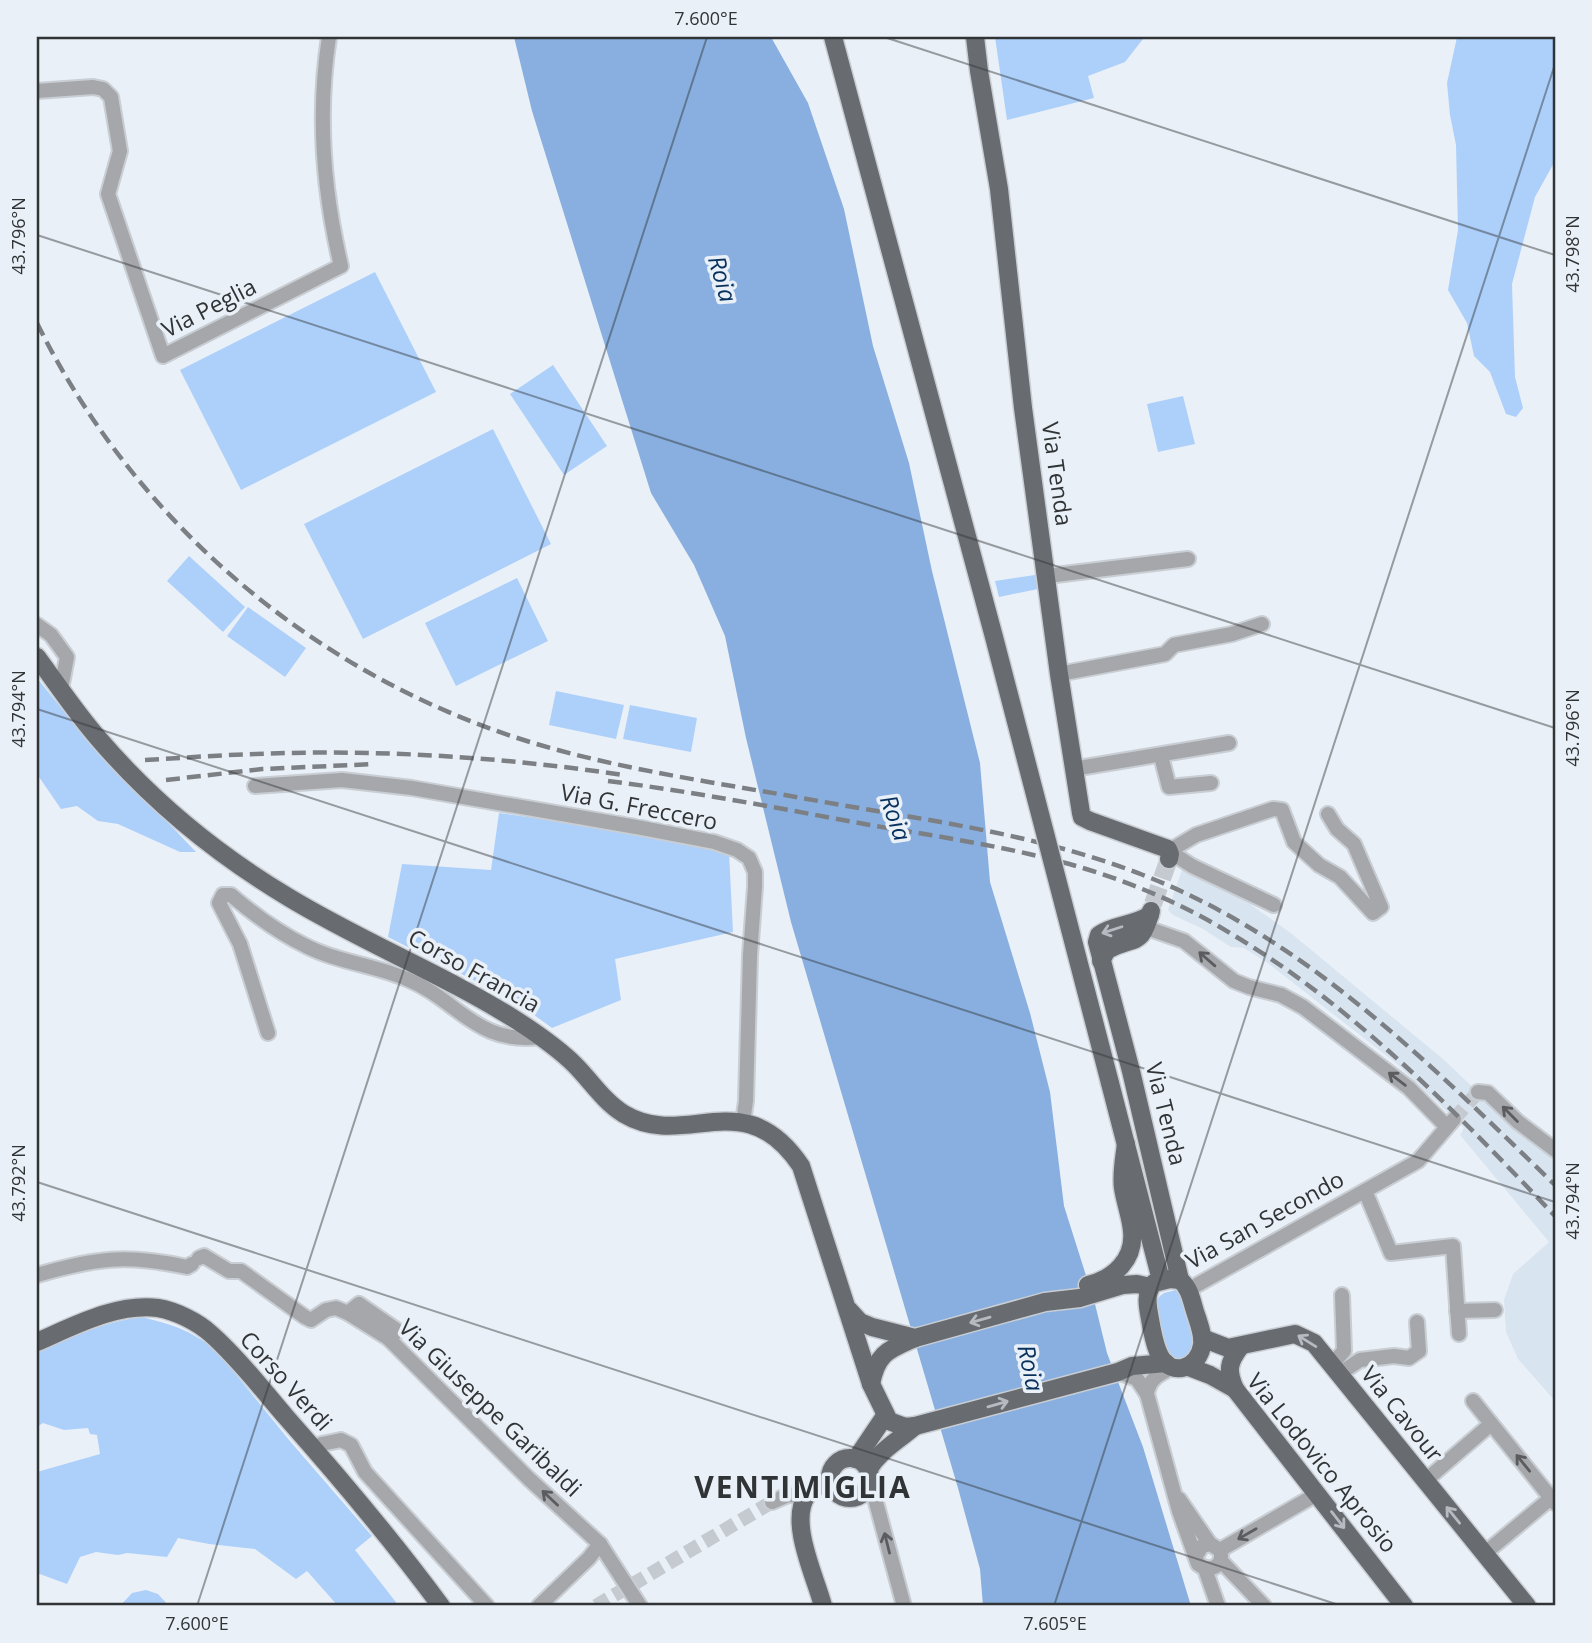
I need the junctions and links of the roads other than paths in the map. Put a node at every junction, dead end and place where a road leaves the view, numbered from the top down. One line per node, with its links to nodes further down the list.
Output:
1 (329, 37): 4 (street, Via Peglia)
2 (833, 37): 25 (main road, bridge)
3 (975, 37): 6 (main road, Via Tenda)
4 (37, 91)
5 (1188, 559): 6 (street)
6 (1047, 576): 10 (main road, Via Tenda)
7 (1262, 624): 10 (street)
8 (37, 625): 11 (street)
9 (37, 657): 11 (main road, Corso Francia)
10 (1059, 674): 14 (main road, Via Tenda)
11 (61, 689): 22 (main road, Corso Francia)
12 (1229, 743): 13 (street)
13 (1161, 755): 14 (street); 15 (street)
14 (1073, 769): 18 (main road, Via Tenda)
15 (1210, 783)
16 (254, 786): 24 (street, Via G. Freccero)
17 (1328, 814): 18 (street)
18 (1169, 855): 19 (street)
19 (1274, 905)
20 (1150, 916): 27 (street, Via San Secondo, one-way to 20); 30 (main road, Via Tenda)
21 (268, 1033): 22 (street)
22 (540, 1037): 24 (main road, Corso Francia)
23 (1478, 1092): 26 (street, one-way to 23)
24 (743, 1122): 33 (main road, Corso Francia)
25 (1126, 1144): 29 (main road); 32 (main road)
26 (1555, 1150)
27 (1365, 1191): 30 (street, Via San Secondo); 35 (street, Via San Secondo)
28 (37, 1275): 61 (street, Via Giuseppe Garibaldi, one-way to 28)
29 (1149, 1284): 30 (main road); 32 (main road); 42 (main road)
30 (1184, 1285): 39 (main road, Via Tenda)
31 (1342, 1294): 43 (street)
32 (1045, 1302): 38 (main road, one-way to 38)
33 (846, 1308): 38 (main road); 45 (main road, Corso Francia)
34 (1495, 1310): 35 (street)
35 (1457, 1311): 37 (street, Via San Secondo)
36 (1417, 1322): 43 (street)
37 (1459, 1334)
38 (915, 1338): 45 (main road)
39 (1202, 1338): 41 (main road, Via Cavour); 42 (main road)
40 (37, 1342): 52 (main road, Corso Verdi)
41 (1240, 1347): 43 (main road, Via Cavour, one-way to 41); 46 (main road)
42 (1176, 1366): 44 (main road); 46 (main road, Via Lodovico Aprosio); 47 (street)
43 (1335, 1369): 55 (main road, Via Cavour)
44 (1128, 1371): 47 (street); 50 (main road, one-way to 44)
45 (871, 1384): 49 (main road, Corso Francia)
46 (1235, 1390): 56 (main road, Via Lodovico Aprosio)
47 (1147, 1394): 57 (street)
48 (1474, 1401): 51 (street)
49 (885, 1416): 50 (main road); 53 (main road)
50 (924, 1424): 53 (main road)
51 (1491, 1424): 55 (street); 59 (street, one-way to 51)
52 (314, 1449): 66 (main road, Corso Verdi); 67 (street)
53 (865, 1470): 54 (main road); 54 (main road); 71 (street, one-way to 53)
54 (830, 1480): 58 (main road)
55 (1425, 1481): 63 (main road, Via Cavour, one-way to 55)
56 (1317, 1493): 62 (street, one-way to 62); 74 (main road, Via Lodovico Aprosio, one-way to 74)
57 (1176, 1495): 62 (street); 64 (street)
58 (807, 1496): 60 (street); 70 (main road)
59 (1553, 1500): 63 (street)
60 (772, 1502)
61 (600, 1544): 68 (street); 69 (street, Via Giuseppe Garibaldi)
62 (1217, 1551): 64 (street); 65 (street); 73 (street)
63 (1484, 1554): 75 (main road, Via Cavour)
64 (1196, 1556): 65 (street)
65 (1205, 1569): 72 (street)
66 (441, 1606)
67 (487, 1606)
68 (539, 1606)
69 (640, 1606)
70 (823, 1606)
71 (904, 1606)
72 (1218, 1606)
73 (1264, 1606)
74 (1404, 1606)
75 (1527, 1606)

